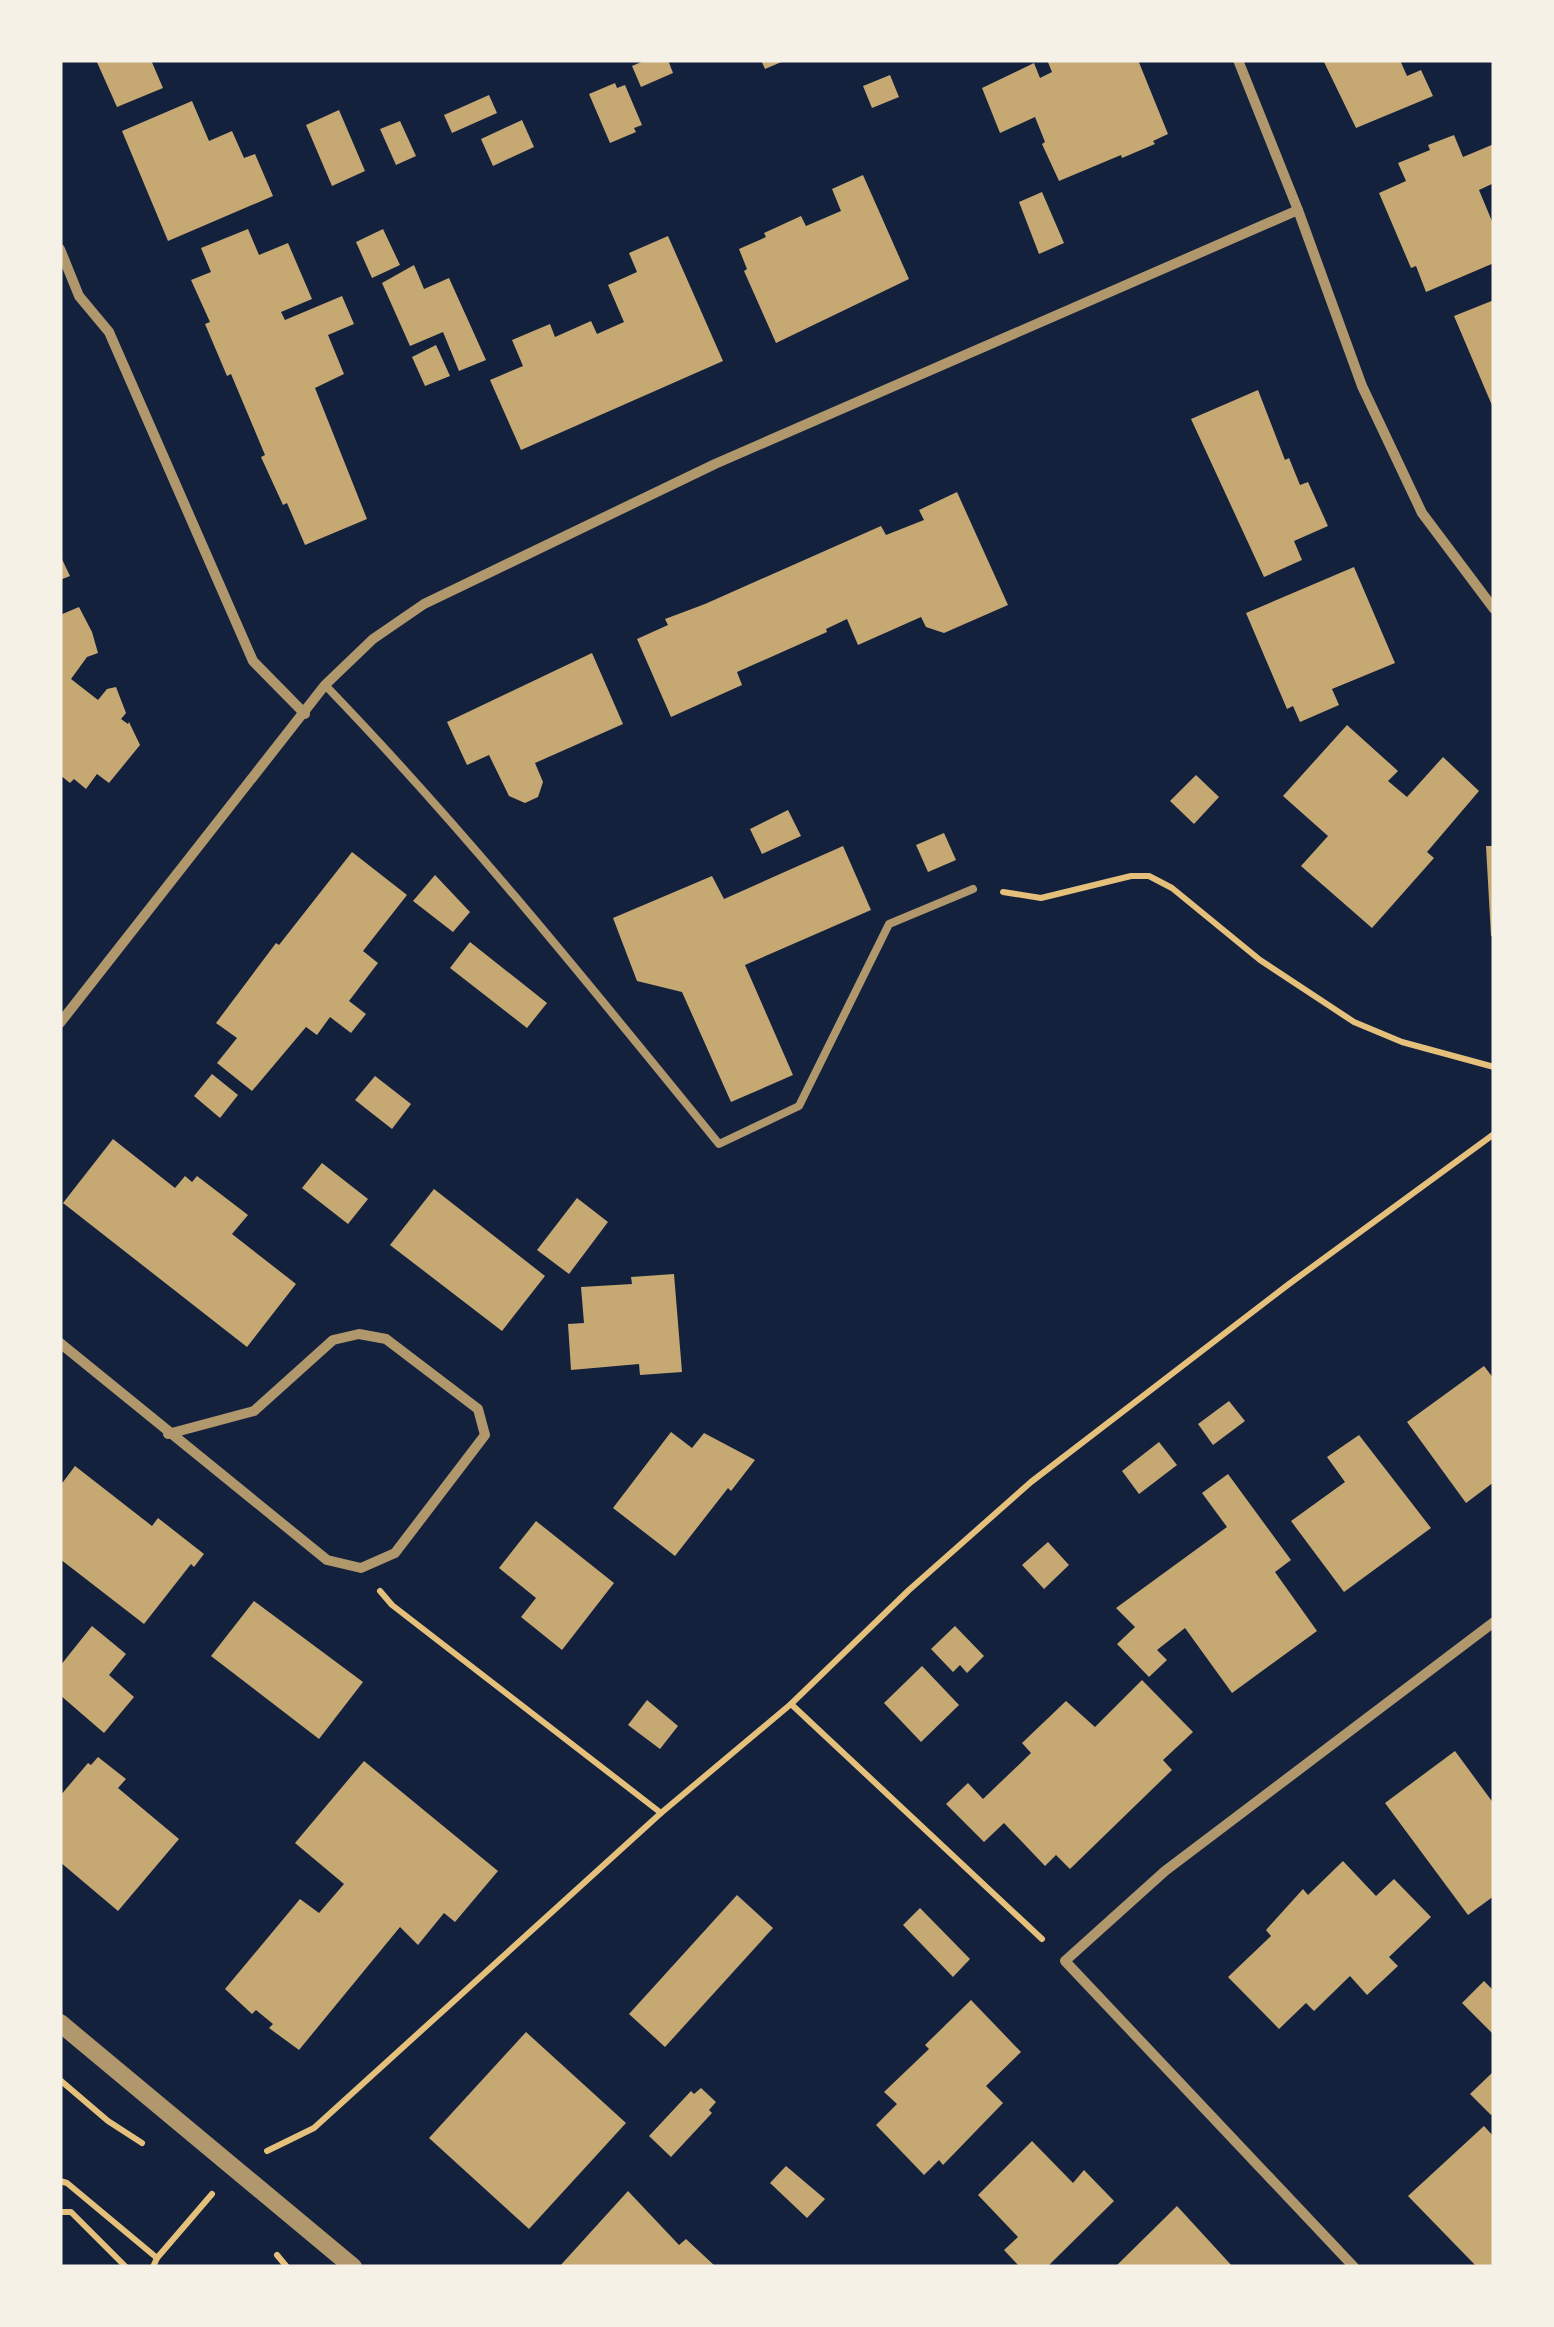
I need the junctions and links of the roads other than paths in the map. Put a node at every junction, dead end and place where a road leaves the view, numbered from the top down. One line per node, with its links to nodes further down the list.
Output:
1 (1238, 60): 2 (street)
2 (1298, 210): 4 (street); 5 (street)
3 (60, 249): 6 (street)
4 (1494, 609)
5 (325, 685): 6 (street); 7 (lane)
6 (305, 714): 8 (street)
7 (973, 889)
8 (60, 1023)
9 (60, 1343): 10 (street)
10 (168, 1434): 10 (street)
11 (1494, 1622): 14 (street)
12 (60, 2023): 13 (street)
13 (353, 2267)
14 (1354, 2267)

